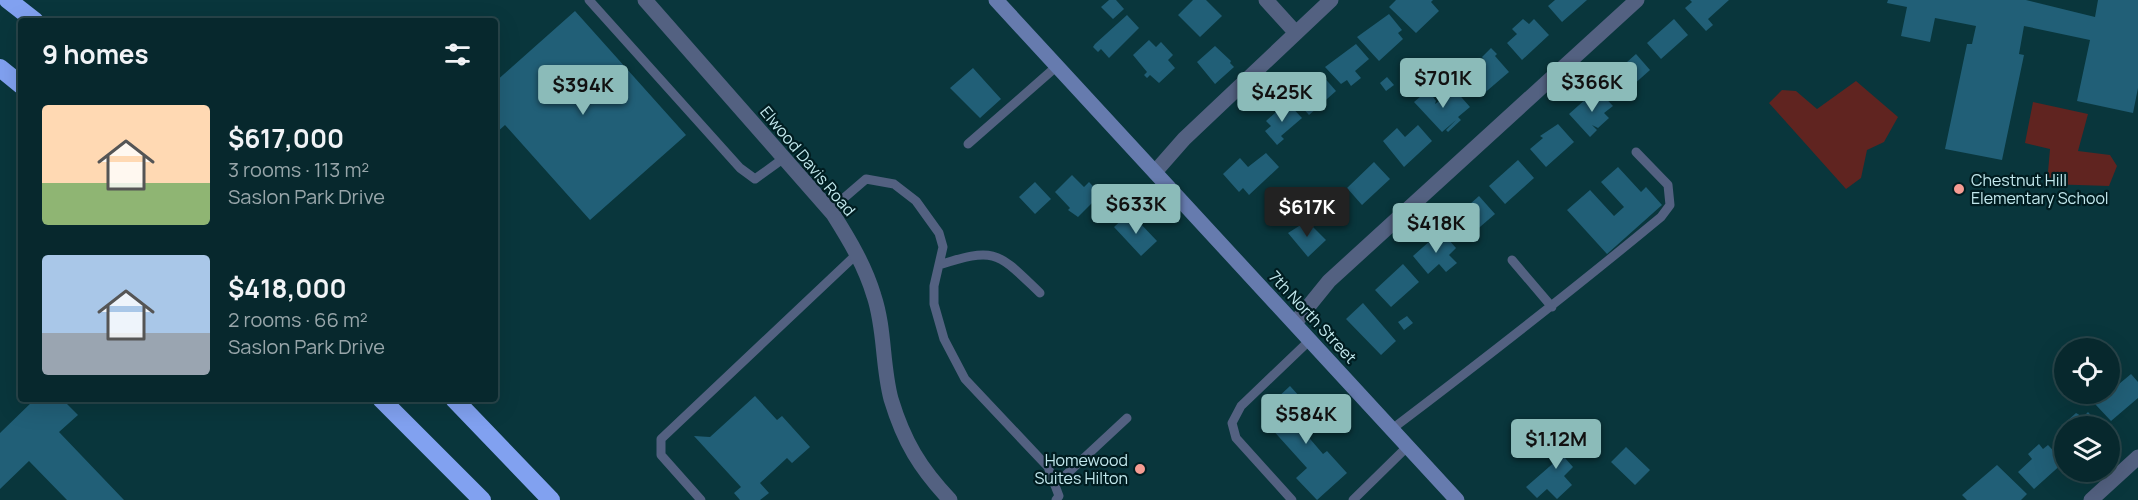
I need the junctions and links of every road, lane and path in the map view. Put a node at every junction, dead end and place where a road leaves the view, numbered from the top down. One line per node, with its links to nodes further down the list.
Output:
1 (8, 0): 8 (highway)
2 (589, 0): 15 (lane)
3 (645, 0): 15 (street, Elwood Davis Road)
4 (996, 0): 10 (street, 7th North Street)
5 (1266, 0): 9 (street)
6 (1331, 0): 9 (street)
7 (1637, 0): 23 (street)
8 (31, 18)
9 (1296, 33): 16 (street)
10 (1057, 66): 13 (lane); 16 (street, 7th North Street)
11 (0, 68): 12 (highway)
12 (18, 83)
13 (968, 144)
14 (1636, 152): 22 (lane)
15 (784, 159): 17 (street, Elwood Davis Road)
16 (1155, 172): 23 (street, 7th North Street)
17 (830, 210): 18 (street, Elwood Davis Road); 20 (lane)
18 (858, 253): 34 (lane); 35 (street, Elwood Davis Road)
19 (1512, 260): 22 (lane)
20 (939, 265): 21 (lane); 31 (lane)
21 (1040, 292)
22 (1552, 307): 28 (lane)
23 (1295, 323): 24 (street, 7th North Street)
24 (1310, 340): 28 (street, 7th North Street); 37 (lane)
25 (384, 402): 32 (highway)
26 (457, 402): 33 (highway)
27 (1127, 418): 31 (lane)
28 (1392, 429): 29 (street, 7th North Street)
29 (1408, 446): 38 (lane); 39 (street, 7th North Street)
30 (2138, 457): 40 (street)
31 (1056, 484): 36 (lane)
32 (482, 500)
33 (551, 500)
34 (701, 500)
35 (950, 500)
36 (1056, 500)
37 (1292, 500)
38 (1353, 500)
39 (1457, 500)
40 (2091, 500)

